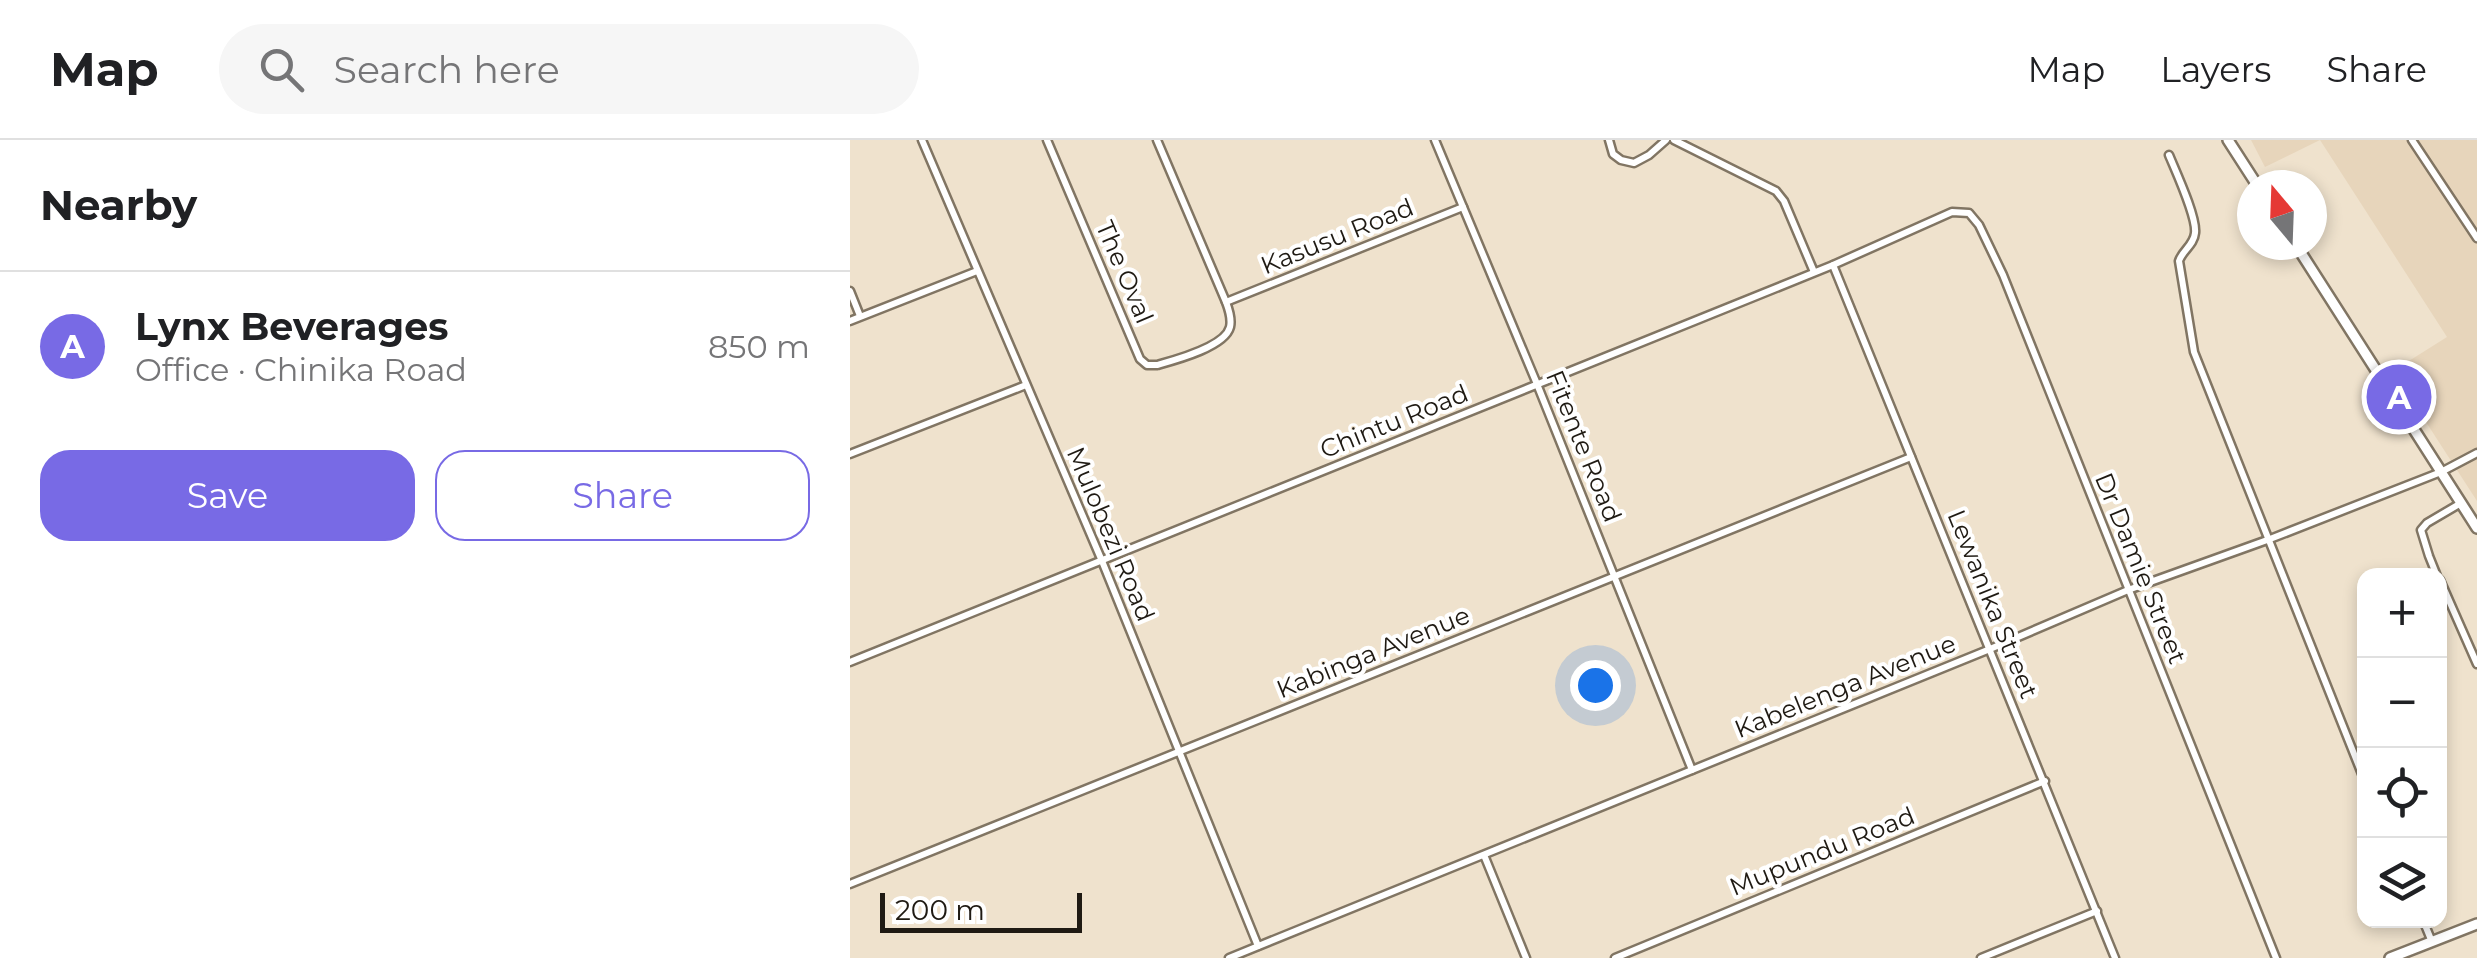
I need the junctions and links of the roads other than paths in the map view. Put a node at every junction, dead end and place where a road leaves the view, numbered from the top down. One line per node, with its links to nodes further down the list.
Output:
1 (922, 140): 17 (street, Mulobezi Road)
2 (1047, 140): 20 (street, The Oval)
3 (1157, 140): 20 (street)
4 (1434, 140): 12 (street, Fitente Road)
5 (1609, 140): 6 (street)
6 (1666, 140)
7 (1674, 140): 18 (street)
8 (2228, 140): 11 (main road)
9 (2412, 140): 14 (street)
10 (2169, 155): 31 (street)
11 (2248, 170)
12 (1462, 207): 20 (street, Kasusu Road); 24 (street, Fitente Road)
13 (1952, 212): 16 (street, Chintu Road); 35 (street, Dr Damie Street)
14 (2477, 238)
15 (2306, 260): 28 (main road)
16 (1833, 265): 18 (street, Chintu Road); 27 (street, Lewanika Street)
17 (978, 271): 21 (street); 23 (street, Mulobezi Road)
18 (1814, 272): 24 (street, Chintu Road)
19 (850, 292): 21 (street)
20 (1226, 302)
21 (860, 316): 22 (street)
22 (850, 320)
23 (1026, 384): 26 (street); 32 (street, Mulobezi Road)
24 (1537, 384): 32 (street, Chintu Road); 34 (street, Fitente Road)
25 (2477, 453): 28 (street, Kabelenga Avenue)
26 (850, 454)
27 (1912, 457): 34 (street, Kabinga Avenue); 37 (street, Lewanika Street)
28 (2440, 472): 29 (main road); 31 (street, Kabelenga Avenue)
29 (2461, 503): 30 (main road); 33 (street)
30 (2477, 528)
31 (2270, 540): 35 (street, Kabelenga Avenue); 41 (street)
32 (1102, 561): 38 (street, Chintu Road); 40 (street, Mulobezi Road)
33 (2435, 568)
34 (1615, 576): 40 (street, Kabinga Avenue); 42 (street, Fitente Road)
35 (2128, 590): 37 (street, Kabelenga Avenue); 56 (street, Dr Damie Street)
36 (2447, 598): 39 (street)
37 (1990, 649): 42 (street, Kabelenga Avenue); 43 (street, Lewanika Street)
38 (850, 662)
39 (2477, 664)
40 (1179, 752): 45 (street, Kabinga Avenue); 50 (street, Mulobezi Road)
41 (2357, 761)
42 (1692, 770): 44 (street, Kabelenga Avenue)
43 (2045, 781): 46 (street, Lewanika Street); 53 (street, Mupundu Road)
44 (1484, 855): 50 (street, Kabelenga Avenue); 52 (street)
45 (850, 884)
46 (2097, 911): 54 (street); 55 (street, Lewanika Street)
47 (2477, 924): 49 (main road)
48 (2426, 928): 49 (street)
49 (2432, 942): 57 (main road)
50 (1258, 946): 51 (street, Kabelenga Avenue)
51 (1229, 958)
52 (1526, 958)
53 (1614, 958)
54 (1981, 958)
55 (2116, 958)
56 (2276, 958)
57 (2390, 958)

